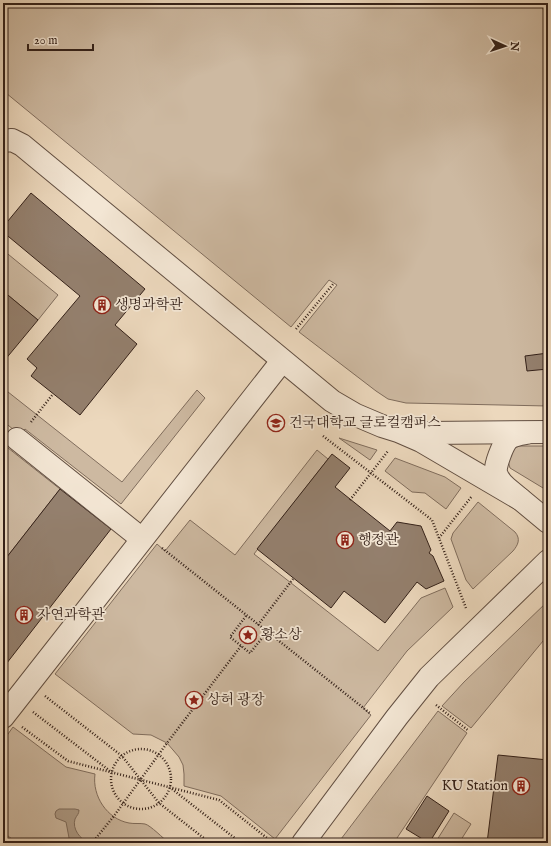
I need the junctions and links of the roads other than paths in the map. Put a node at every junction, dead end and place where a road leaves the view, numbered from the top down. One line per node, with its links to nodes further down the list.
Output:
1 (3, 141): 2 (lane)
2 (282, 361): 3 (lane); 8 (lane)
3 (398, 431): 5 (lane); 6 (lane)
4 (23, 432): 8 (lane)
5 (544, 432): 6 (lane)
6 (520, 499): 7 (lane)
7 (548, 522)
8 (150, 542): 10 (lane)
9 (548, 561): 11 (lane)
10 (10, 720)
11 (303, 843)

